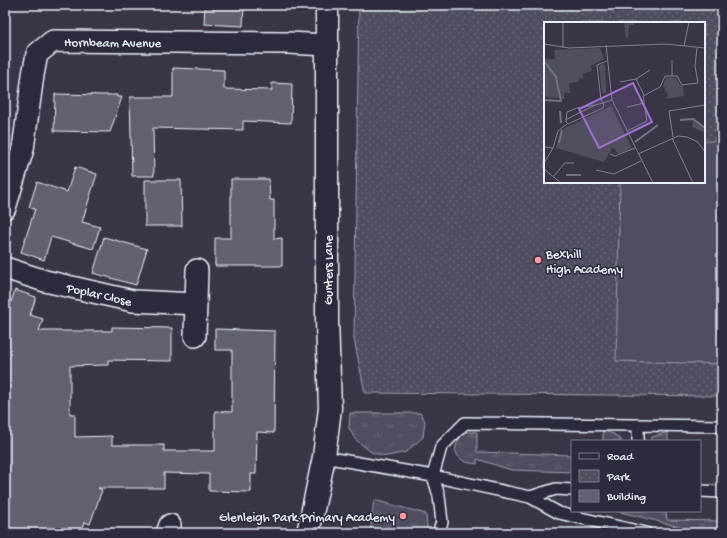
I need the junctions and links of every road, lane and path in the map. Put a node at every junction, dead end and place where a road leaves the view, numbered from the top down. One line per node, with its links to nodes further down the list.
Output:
1 (327, 5): 2 (street, Gunters Lane)
2 (327, 45): 3 (street, Hornbeam Avenue); 11 (street, Gunters Lane)
3 (5, 208)
4 (5, 268): 6 (street, Poplar Close)
5 (197, 270): 6 (street)
6 (196, 304): 7 (street)
7 (196, 336)
8 (638, 424): 9 (lane); 10 (lane); 12 (lane)
9 (722, 426)
10 (638, 440)
11 (324, 457): 12 (lane); 17 (street, Gunters Lane)
12 (434, 476): 16 (lane); 18 (lane)
13 (571, 490): 16 (lane)
14 (701, 491): 15 (lane)
15 (722, 492)
16 (530, 497): 19 (lane)
17 (308, 533)
18 (438, 533)
19 (646, 533)

